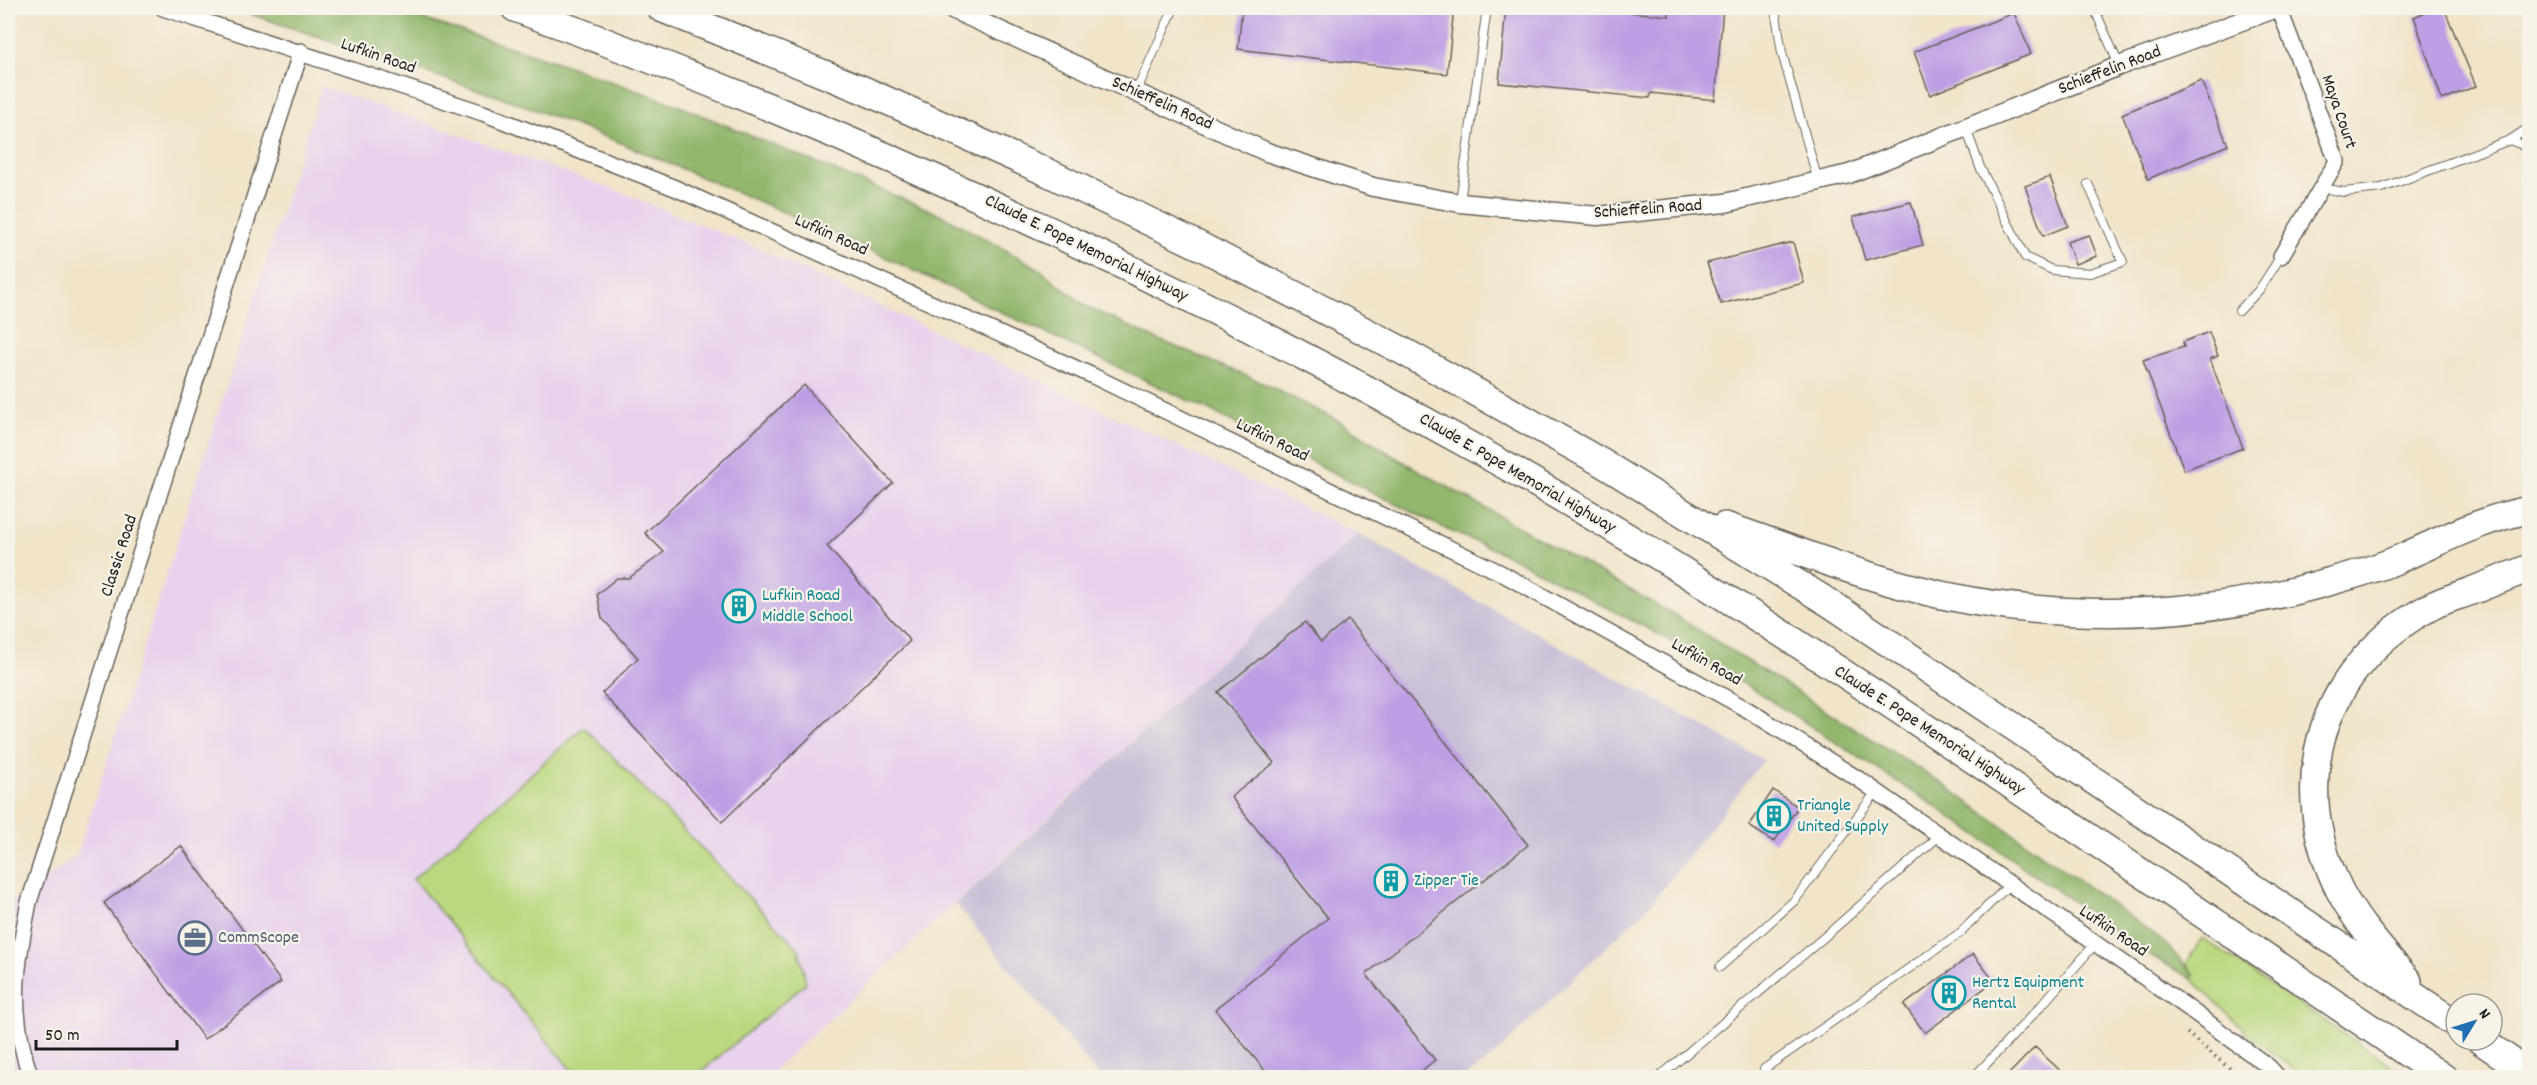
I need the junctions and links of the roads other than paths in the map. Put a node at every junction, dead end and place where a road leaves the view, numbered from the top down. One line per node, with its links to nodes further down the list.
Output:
1 (163, 8): 10 (street, Lufkin Road)
2 (514, 8): 42 (highway, Claude E. Pope Memorial Highway)
3 (661, 8): 25 (highway)
4 (950, 8): 12 (street, Schieffelin Road)
5 (1174, 8): 12 (lane)
6 (1487, 8): 20 (lane)
7 (1775, 8): 17 (lane)
8 (2094, 8): 11 (lane)
9 (2278, 8): 11 (street, Schieffelin Road); 19 (street, Maya Court)
10 (301, 51): 28 (street, Lufkin Road); 38 (street, Classic Road)
11 (2119, 66): 14 (street, Schieffelin Road)
12 (1136, 92): 20 (street, Schieffelin Road)
13 (2529, 127): 15 (lane)
14 (1966, 128): 17 (street, Schieffelin Road); 18 (lane)
15 (2510, 140): 16 (lane); 19 (lane)
16 (2529, 148)
17 (1818, 181): 20 (street, Schieffelin Road)
18 (2088, 184)
19 (2322, 189): 21 (street, Maya Court)
20 (1460, 203)
21 (2281, 256): 22 (lane)
22 (2239, 311)
23 (2529, 498): 26 (highway)
24 (2529, 510): 26 (highway)
25 (1686, 513): 26 (highway); 33 (highway)
26 (2502, 515)
27 (2529, 568): 33 (highway)
28 (1876, 792): 29 (street, Lufkin Road); 32 (lane)
29 (1938, 837): 30 (street, Lufkin Road); 39 (lane)
30 (2009, 885): 31 (street, Lufkin Road); 36 (lane)
31 (2095, 944): 40 (lane); 41 (street, Lufkin Road)
32 (1720, 967)
33 (2427, 1004): 34 (highway)
34 (2444, 1016)
35 (2497, 1052): 37 (highway)
36 (1764, 1069)
37 (2529, 1074)
38 (32, 1077)
39 (1658, 1077)
40 (1973, 1077)
41 (2279, 1077)
42 (2444, 1077)

